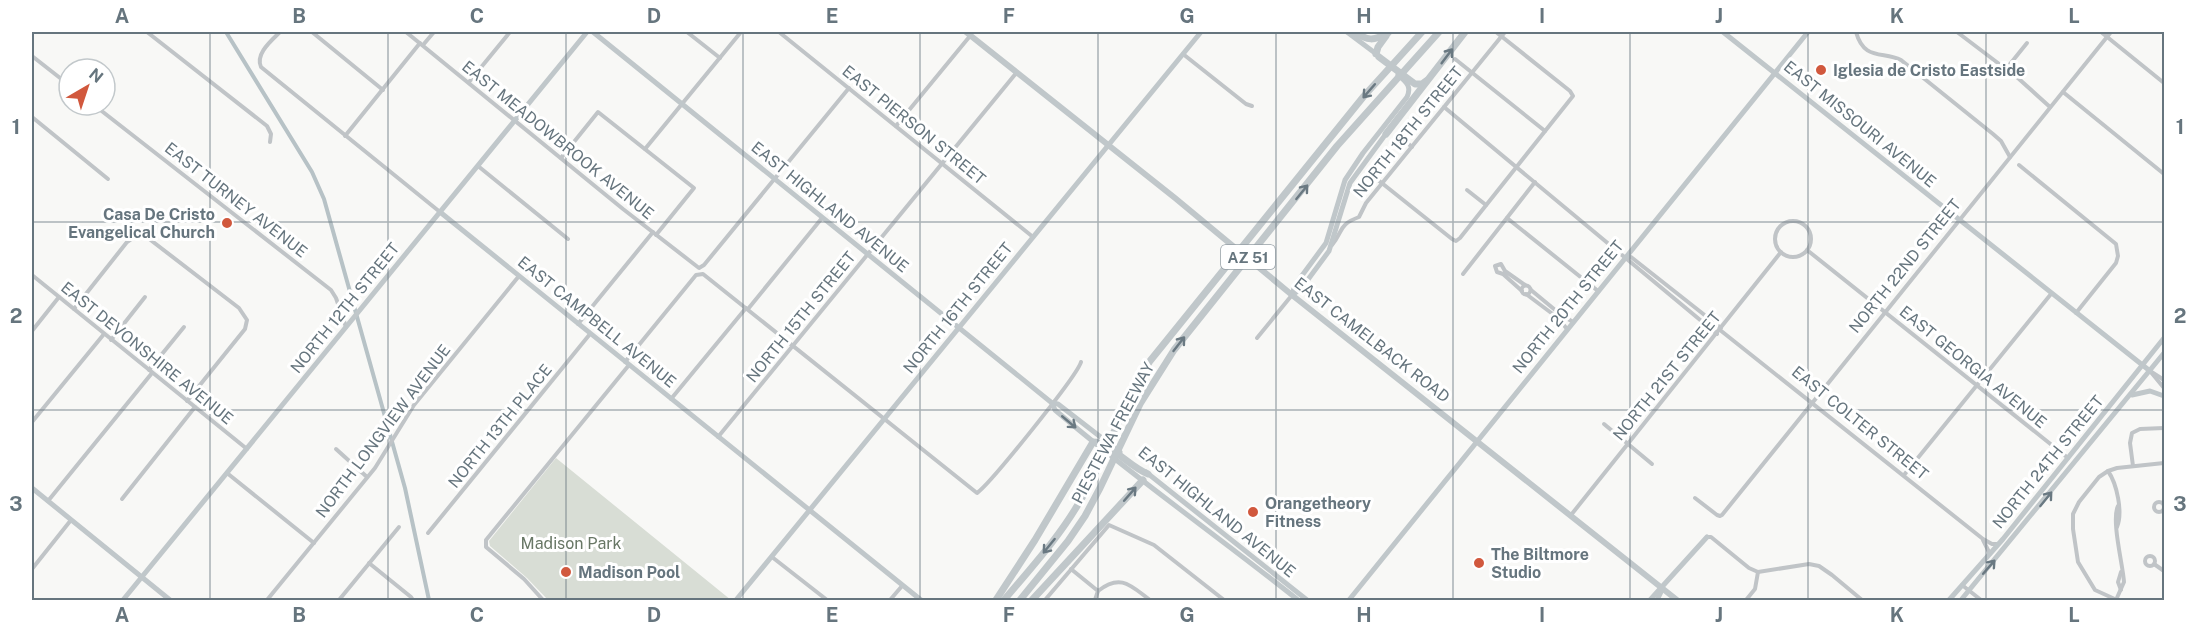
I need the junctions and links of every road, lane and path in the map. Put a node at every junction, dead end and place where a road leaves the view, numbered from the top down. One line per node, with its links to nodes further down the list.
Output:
1 (147, 32): 62 (street)
2 (280, 32): 61 (street, EAST CAMPBELL AVENUE)
3 (312, 32): 48 (street)
4 (406, 32): 31 (street, EAST MEADOWBROOK AVENUE)
5 (434, 32): 31 (street)
6 (510, 32): 44 (street)
7 (587, 32): 56 (street, NORTH 12TH STREET)
8 (593, 32): 50 (street, EAST HIGHLAND AVENUE)
9 (687, 32): 35 (street)
10 (741, 32): 35 (street)
11 (779, 32): 47 (street, EAST PIERSON STREET)
12 (1201, 32): 32 (street, NORTH 16TH STREET)
13 (1347, 32): 34 (street)
14 (1354, 32): 15 (highway)
15 (1388, 32): 34 (highway)
16 (1422, 32): 198 (highway, PIESTEWA FREEWAY / AZ 51, one-way to 198)
17 (1439, 32): 199 (highway, PIESTEWA FREEWAY / AZ 51, one-way to 17)
18 (1465, 32): 43 (highway, one-way to 18)
19 (1496, 32): 28 (street)
20 (1505, 32): 28 (street, NORTH 18TH STREET)
21 (1723, 32): 40 (street, EAST MISSOURI AVENUE)
22 (1808, 32): 40 (street, NORTH 20TH STREET)
23 (1856, 32): 66 (street)
24 (1960, 32): 37 (street)
25 (2101, 32): 29 (street)
26 (2111, 32): 29 (street, NORTH 22ND STREET)
27 (968, 33): 38 (main road, EAST CAMELBACK ROAD); 57 (street)
28 (1502, 36): 39 (street, NORTH 18TH STREET); 58 (street)
29 (2107, 36): 45 (street); 49 (street, NORTH 22ND STREET)
30 (2027, 43): 37 (street)
31 (421, 44): 44 (street, EAST MEADOWBROOK AVENUE); 48 (street)
32 (1183, 54): 51 (street); 63 (street, NORTH 16TH STREET)
33 (32, 56): 41 (street)
34 (1378, 56): 42 (highway)
35 (720, 58): 50 (street)
36 (1455, 59): 39 (street)
37 (2006, 69): 53 (street)
38 (1017, 72): 63 (main road, EAST CAMELBACK ROAD); 68 (street, NORTH 15TH STREET)
39 (1472, 72): 52 (street, NORTH 18TH STREET); 58 (street)
40 (1774, 73): 85 (street, EAST MISSOURI AVENUE); 93 (street, NORTH 20TH STREET)
41 (57, 76)
42 (1407, 79): 46 (highway); 103 (street, NORTH 18TH STREET)
43 (1429, 80): 46 (highway); 59 (highway)
44 (469, 83): 56 (street, EAST MEADOWBROOK AVENUE)
45 (2164, 83)
46 (1415, 84): 59 (street, NORTH 18TH STREET)
47 (849, 88): 57 (street, EAST PIERSON STREET); 75 (street)
48 (383, 90): 61 (street)
49 (2062, 92): 53 (street, NORTH 22ND STREET); 73 (street)
50 (682, 104): 65 (street); 75 (street, EAST HIGHLAND AVENUE)
51 (1252, 106)
52 (1444, 107): 64 (street, NORTH 18TH STREET); 71 (street, EAST COLTER STREET)
53 (2050, 107): 66 (street, NORTH 22ND STREET)
54 (32, 117): 74 (street)
55 (109, 117): 113 (street, EAST TURNEY AVENUE)
56 (515, 120): 67 (street, EAST MEADOWBROOK AVENUE); 70 (street, NORTH 12TH STREET)
57 (896, 126): 68 (street, EAST PIERSON STREET)
58 (1545, 131): 71 (street)
59 (1386, 134): 89 (street, NORTH 18TH STREET)
60 (1398, 135): 64 (street)
61 (345, 136): 82 (street, EAST CAMPBELL AVENUE)
62 (270, 142)
63 (1109, 145): 87 (street, NORTH 16TH STREET); 103 (main road, EAST CAMELBACK ROAD)
64 (1412, 147): 77 (street, NORTH 18TH STREET)
65 (645, 149): 67 (street); 86 (street)
66 (2010, 157): 85 (street, NORTH 22ND STREET)
67 (561, 158): 86 (street, EAST MEADOWBROOK AVENUE)
68 (942, 162): 87 (street, EAST PIERSON STREET); 92 (street, NORTH 15TH STREET)
69 (2019, 165): 109 (street)
70 (477, 166): 82 (street, NORTH 12TH STREET); 88 (street)
71 (1516, 167): 76 (street, EAST COLTER STREET); 81 (street)
72 (1368, 172): 77 (street)
73 (2164, 172)
74 (108, 179)
75 (775, 179): 83 (street, EAST HIGHLAND AVENUE); 86 (street, EAST MEADOWBROOK AVENUE)
76 (1535, 182): 84 (street); 93 (street, EAST COLTER STREET)
77 (1383, 183): 80 (street, NORTH 18TH STREET); 81 (street)
78 (1467, 190): 81 (street)
79 (1356, 206): 80 (street)
80 (1364, 206): 89 (street, NORTH 18TH STREET)
81 (1486, 206)
82 (440, 212): 96 (street, EAST CAMPBELL AVENUE); 113 (street, NORTH 12TH STREET)
83 (822, 218): 92 (street, EAST HIGHLAND AVENUE); 107 (street)
84 (1507, 218): 94 (street); 100 (street)
85 (1959, 221): 102 (street, EAST MISSOURI AVENUE); 108 (street, NORTH 22ND STREET)
86 (654, 233): 111 (street)
87 (1033, 237): 114 (street, NORTH 16TH STREET)
88 (568, 239)
89 (1331, 246): 103 (street, NORTH 18TH STREET)
90 (1807, 250): 91 (street); 91 (street); 108 (street, EAST GEORGIA AVENUE)
91 (1781, 252): 117 (street, NORTH 21ST STREET)
92 (867, 254): 114 (street, EAST HIGHLAND AVENUE); 123 (street, NORTH 15TH STREET)
93 (1626, 257): 100 (street, NORTH 20TH STREET); 117 (street, EAST COLTER STREET)
94 (1463, 274)
95 (32, 275): 104 (street, EAST DEVONSHIRE AVENUE)
96 (519, 276): 111 (street, EAST CAMPBELL AVENUE); 157 (street, NORTH LONGVIEW AVENUE)
97 (1525, 285): 98 (street); 99 (street); 99 (street)
98 (1531, 290): 101 (street); 110 (street)
99 (1522, 291): 101 (street)
100 (1598, 291): 110 (street, NORTH 20TH STREET)
101 (1526, 294): 115 (street)
102 (2051, 294): 109 (street, EAST MISSOURI AVENUE); 131 (street)
103 (1292, 295): 120 (street, NORTH 18TH STREET); 146 (main road, EAST CAMELBACK ROAD)
104 (59, 297): 106 (street, EAST DEVONSHIRE AVENUE); 116 (street)
105 (145, 297): 122 (street)
106 (74, 309): 119 (street, EAST DEVONSHIRE AVENUE); 136 (street)
107 (747, 309): 123 (street); 126 (street); 135 (street)
108 (1885, 312): 131 (street, EAST GEORGIA AVENUE); 137 (street, NORTH 22ND STREET)
109 (2076, 313): 127 (street, EAST MISSOURI AVENUE)
110 (1573, 322): 115 (street, NORTH 20TH STREET)
111 (578, 324): 118 (street, EAST CAMPBELL AVENUE)
112 (184, 327): 129 (street)
113 (346, 327): 149 (street, NORTH 12TH STREET)
114 (959, 327): 138 (street, EAST HIGHLAND AVENUE); 140 (street, NORTH 16TH STREET)
115 (1568, 329): 146 (street, NORTH 20TH STREET)
116 (32, 331)
117 (1719, 331): 137 (street, EAST COLTER STREET); 147 (street, NORTH 21ST STREET)
118 (590, 333): 126 (street, EAST CAMPBELL AVENUE); 167 (street, NORTH 13TH PLACE)
119 (104, 334): 122 (street, EAST DEVONSHIRE AVENUE); 141 (street)
120 (1257, 338)
121 (2164, 338): 127 (street, NORTH 24TH STREET)
122 (111, 340): 129 (street, EAST DEVONSHIRE AVENUE)
123 (792, 346): 140 (street); 144 (street, NORTH 15TH STREET)
124 (2164, 353): 128 (street, NORTH 24TH STREET)
125 (1081, 362): 138 (street)
126 (627, 363): 135 (street, EAST CAMPBELL AVENUE); 192 (street)
127 (2143, 365): 128 (street, EAST MISSOURI AVENUE); 150 (street, NORTH 24TH STREET)
128 (2150, 371): 130 (street); 132 (street); 134 (street, NORTH 24TH STREET)
129 (151, 372): 136 (street, EAST DEVONSHIRE AVENUE); 162 (street)
130 (2164, 380)
131 (1978, 386): 150 (street, EAST GEORGIA AVENUE); 156 (street)
132 (2164, 388)
133 (2164, 396): 134 (street)
134 (2128, 397): 185 (street, NORTH 24TH STREET, one-way to 134)
135 (671, 399): 144 (street, EAST CAMPBELL AVENUE)
136 (187, 401): 139 (street, EAST DEVONSHIRE AVENUE)
137 (1812, 402): 156 (street, EAST COLTER STREET); 160 (street, NORTH 22ND STREET)
138 (1052, 403): 140 (street); 145 (street, EAST HIGHLAND AVENUE)
139 (195, 407): 149 (street, EAST DEVONSHIRE AVENUE); 161 (street)
140 (884, 420): 163 (street, NORTH 16TH STREET)
141 (32, 422)
142 (1604, 424): 147 (street)
143 (2164, 428): 153 (street)
144 (717, 437): 163 (street, EAST CAMPBELL AVENUE)
145 (1097, 441): 158 (highway); 197 (highway)
146 (1477, 442): 164 (main road, EAST CAMELBACK ROAD); 207 (street, NORTH 20TH STREET)
147 (1628, 444): 152 (street); 164 (street, NORTH 21ST STREET)
148 (336, 448): 157 (street)
149 (247, 449): 155 (street, NORTH 12TH STREET)
150 (2068, 458): 171 (street, NORTH 24TH STREET)
151 (2164, 463): 153 (street)
152 (1652, 464)
153 (2133, 466): 154 (street)
154 (2108, 471): 216 (street); 216 (street)
155 (227, 473): 170 (street); 180 (street, NORTH 12TH STREET)
156 (1904, 475): 169 (street, EAST COLTER STREET)
157 (367, 477): 170 (street, NORTH LONGVIEW AVENUE)
158 (1145, 477): 183 (street, EAST HIGHLAND AVENUE); 200 (highway, one-way to 158)
159 (32, 488): 162 (street)
160 (1695, 498)
161 (122, 499)
162 (48, 501): 165 (street)
163 (809, 511): 173 (street, NORTH 16TH STREET); 182 (street, EAST CAMPBELL AVENUE)
164 (1571, 515): 184 (main road, EAST CAMELBACK ROAD)
165 (71, 520): 176 (street); 180 (street)
166 (399, 527): 174 (street)
167 (428, 533)
168 (1707, 537): 179 (street); 184 (street)
169 (1983, 539): 171 (street, EAST COLTER STREET); 172 (street, EAST COLTER STREET)
170 (314, 543): 189 (street, NORTH LONGVIEW AVENUE)
171 (1999, 543): 172 (street, NORTH 24TH STREET)
172 (1990, 554): 181 (street, NORTH 24TH STREET)
173 (772, 557): 193 (street, NORTH 16TH STREET); 194 (street)
174 (369, 563): 190 (street); 191 (street)
175 (2154, 564): 178 (street)
176 (32, 569)
177 (1071, 569): 186 (street); 201 (street); 204 (street)
178 (2164, 571)
179 (1758, 572): 211 (street); 212 (street)
180 (141, 578): 187 (street, NORTH 12TH STREET); 188 (street)
181 (1962, 585): 185 (street); 213 (street, NORTH 24TH STREET)
182 (902, 586): 195 (street); 196 (street, EAST CAMPBELL AVENUE)
183 (1285, 586): 205 (street, EAST HIGHLAND AVENUE); 206 (street, EAST HIGHLAND AVENUE)
184 (1662, 588): 208 (street); 209 (street); 210 (main road, EAST CAMELBACK ROAD)
185 (1969, 590): 214 (street, NORTH 24TH STREET); 215 (street)
186 (1098, 591): 202 (street); 203 (street)
187 (123, 600)
188 (170, 600)
189 (267, 600)
190 (339, 600)
191 (413, 600)
192 (543, 600)
193 (736, 600)
194 (827, 600)
195 (890, 600)
196 (921, 600)
197 (996, 600)
198 (1004, 600)
199 (1020, 600)
200 (1032, 600)
201 (1045, 600)
202 (1095, 600)
203 (1150, 600)
204 (1224, 600)
205 (1298, 600)
206 (1306, 600)
207 (1349, 600)
208 (1650, 600)
209 (1657, 600)
210 (1677, 600)
211 (1746, 600)
212 (1862, 600)
213 (1949, 600)
214 (1959, 600)
215 (1980, 600)
216 (2116, 600)

